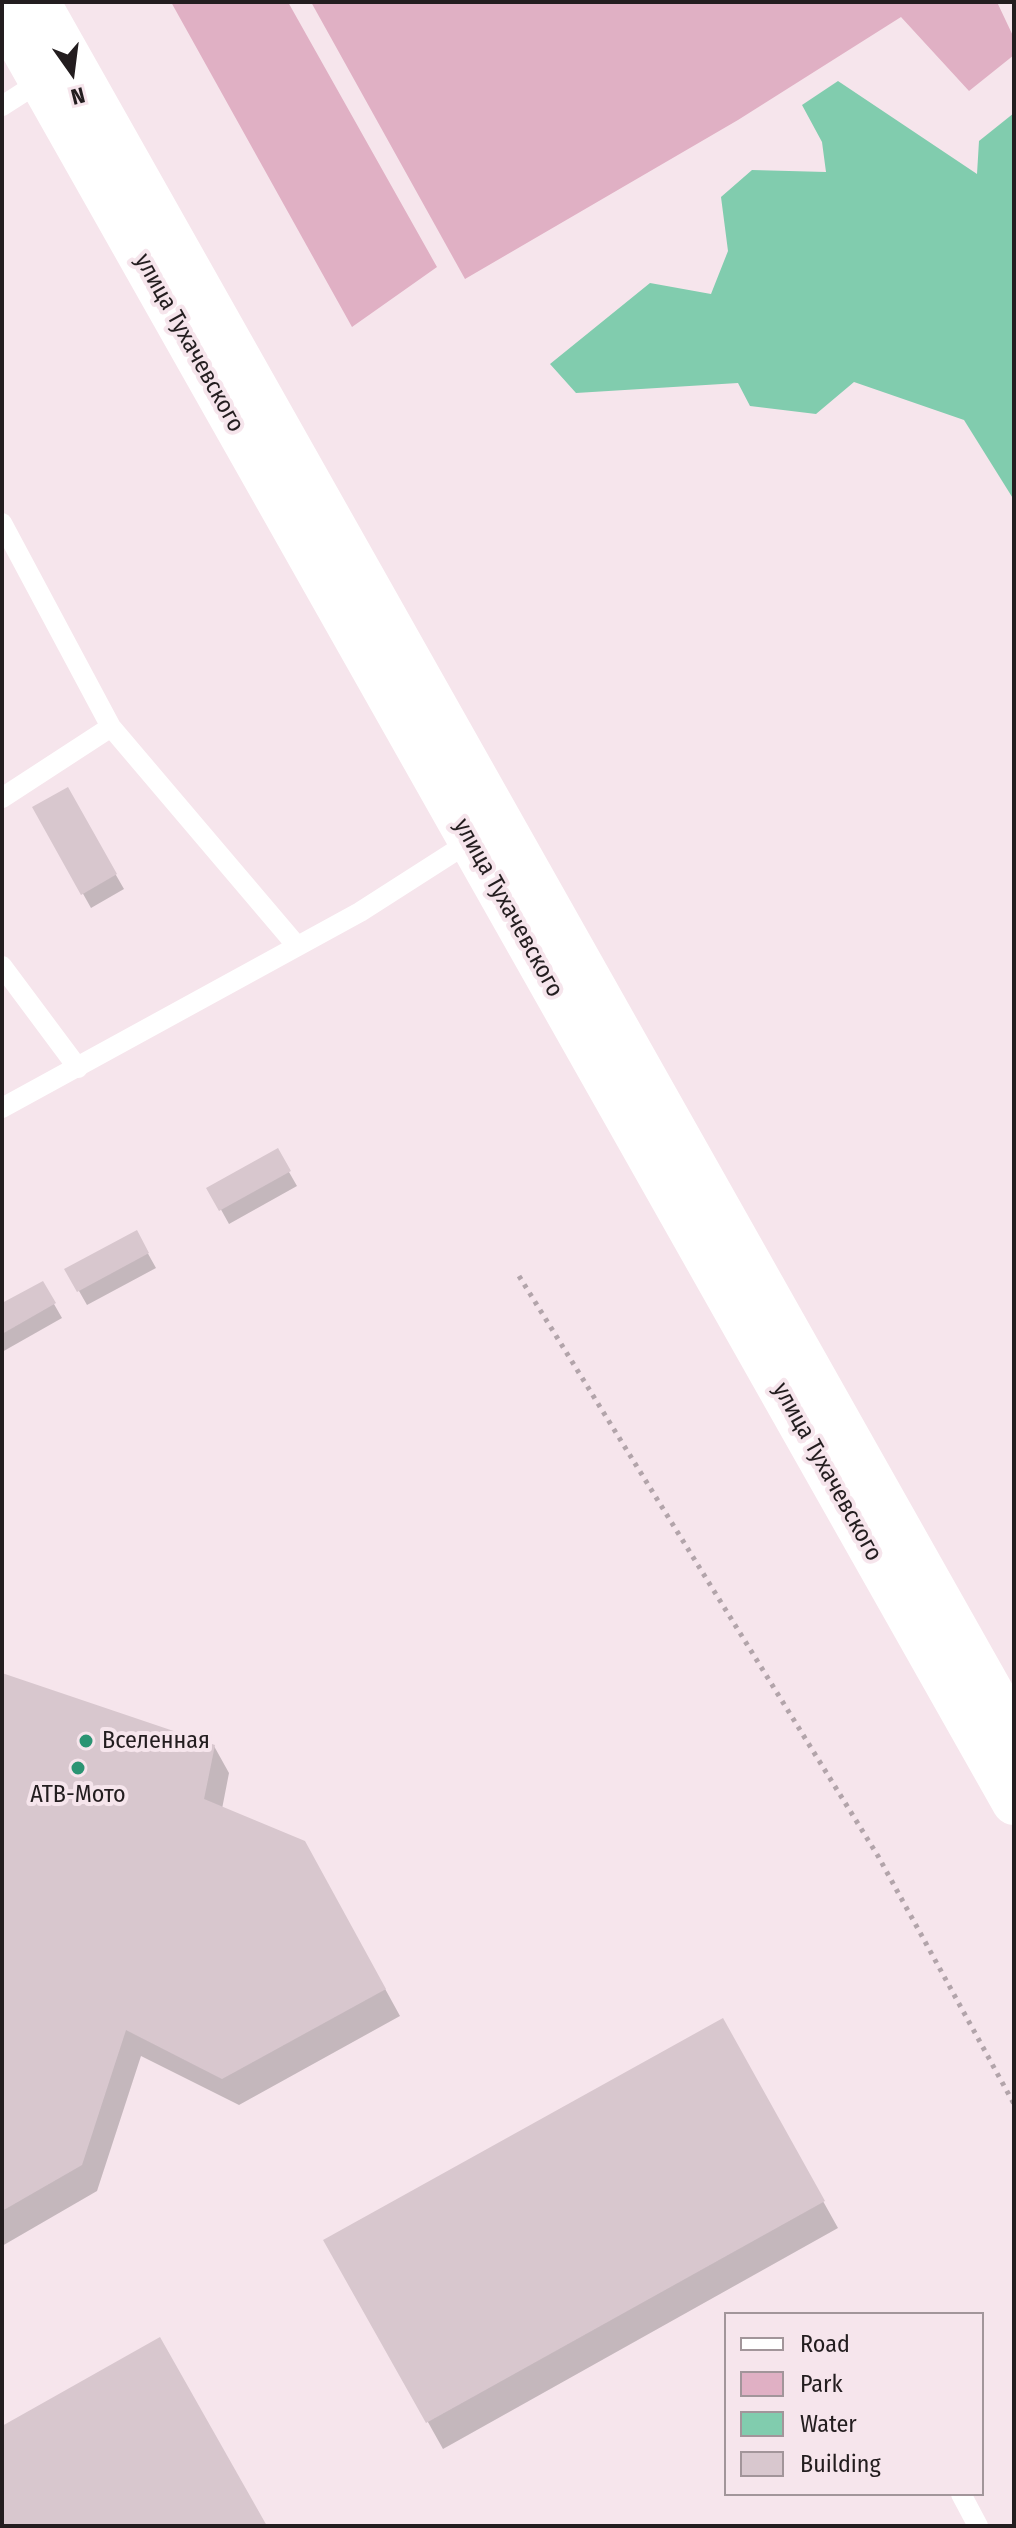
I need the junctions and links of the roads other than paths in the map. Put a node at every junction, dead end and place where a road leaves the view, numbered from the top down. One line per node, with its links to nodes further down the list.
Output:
1 (38, 2): 8 (main road, улица Тухачевского)
2 (2, 12): 3 (main road, улица Тухачевского)
3 (41, 81): 4 (lane); 8 (main road, улица Тухачевского)
4 (2, 106)
5 (2, 523): 6 (lane)
6 (111, 727): 7 (lane); 9 (lane)
7 (2, 798)
8 (486, 832): 9 (lane); 13 (main road, улица Тухачевского); 14 (main road, улица Тухачевского)
9 (297, 946): 11 (lane)
10 (2, 966): 11 (lane)
11 (78, 1068): 12 (lane)
12 (2, 1108)
13 (1014, 1732)
14 (1014, 1803)
15 (962, 2496): 16 (lane)
16 (978, 2526)

